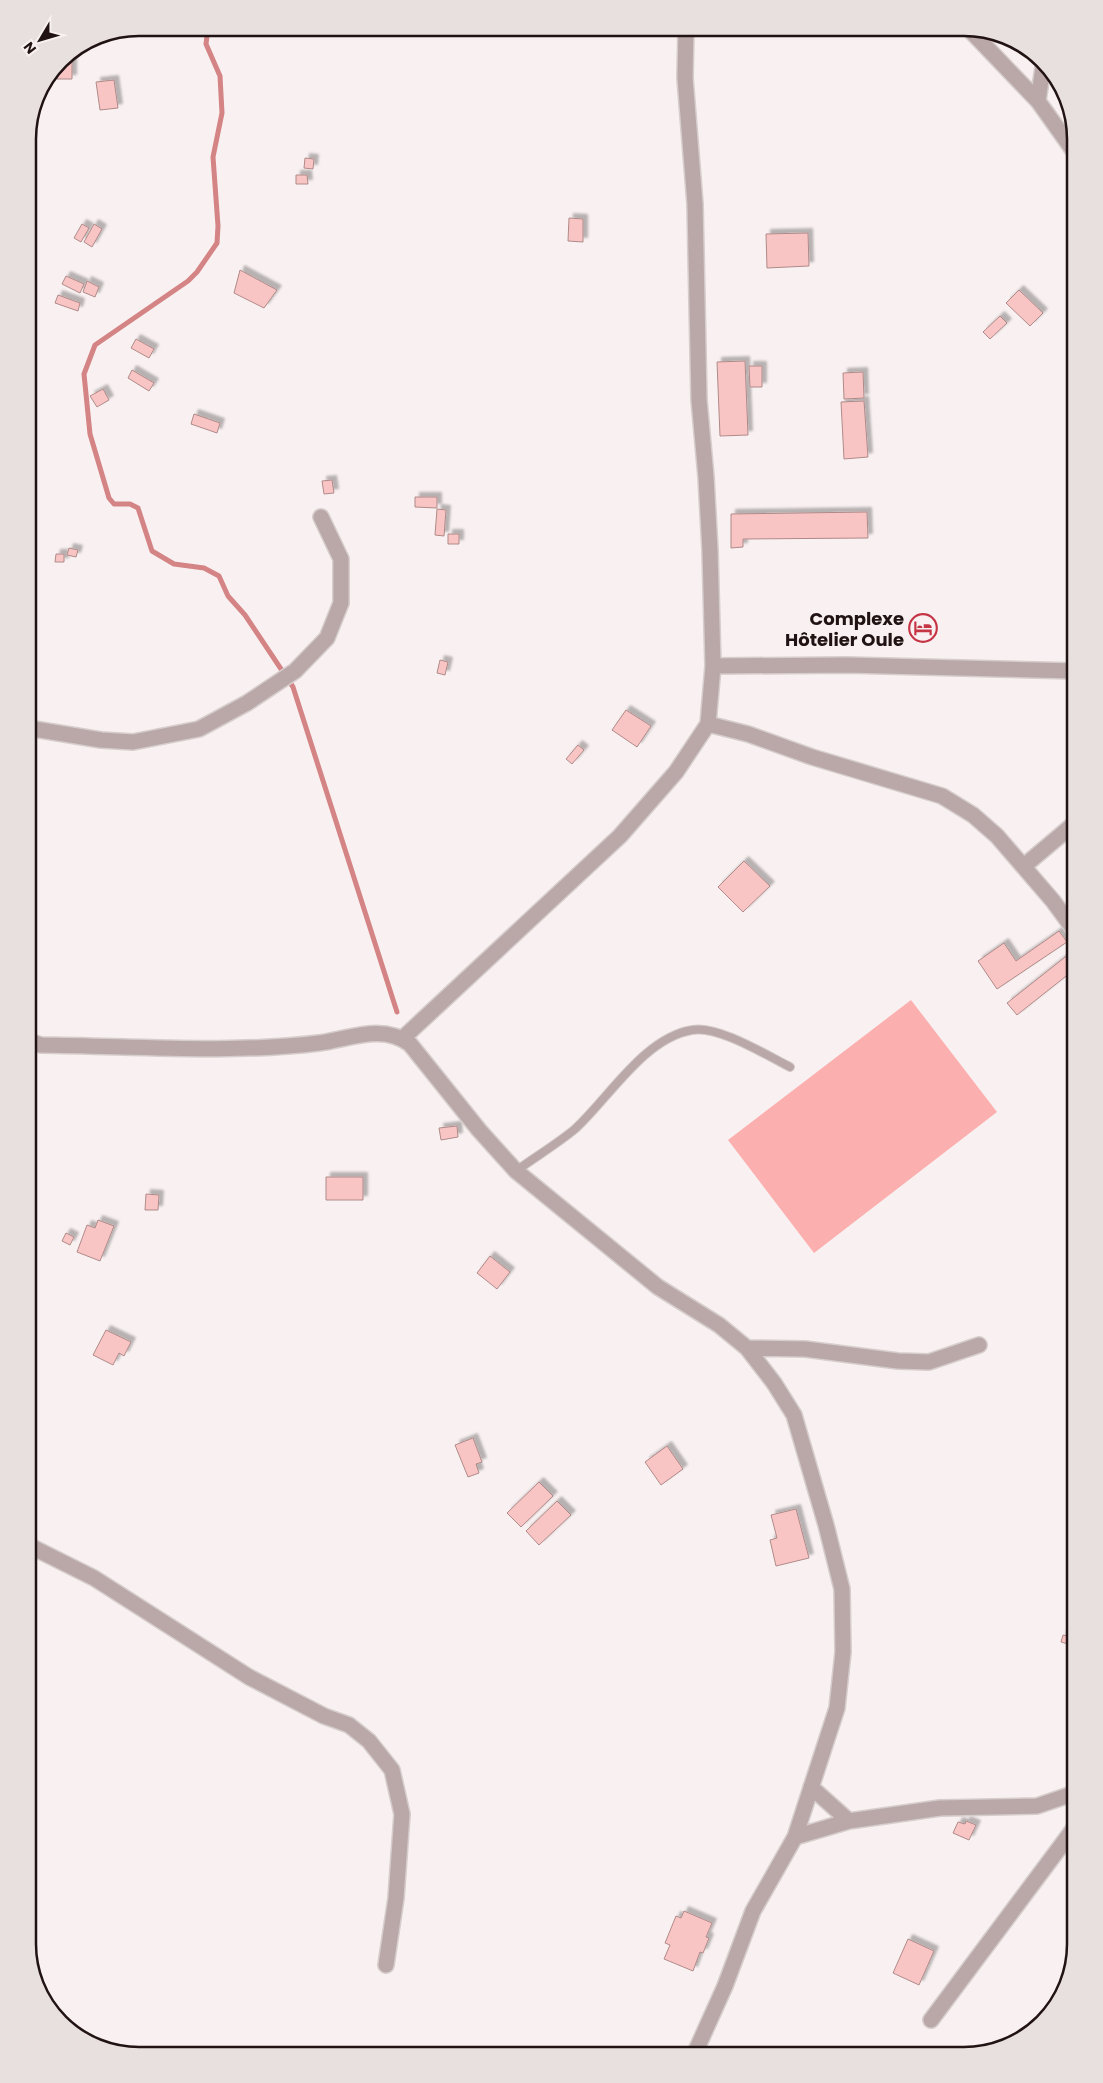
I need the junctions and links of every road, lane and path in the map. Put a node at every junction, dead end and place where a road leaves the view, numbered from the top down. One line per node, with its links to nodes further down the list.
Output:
1 (686, 36): 7 (street)
2 (977, 37): 4 (street)
3 (1041, 72): 4 (street)
4 (1038, 101): 5 (street)
5 (1067, 141)
6 (321, 517): 10 (street)
7 (713, 666): 8 (street); 9 (street)
8 (1067, 671)
9 (708, 724): 12 (street); 14 (street)
10 (36, 729)
11 (1067, 830): 12 (street)
12 (1024, 866): 13 (street)
13 (1067, 920)
14 (403, 1038): 15 (street); 17 (street)
15 (36, 1044)
16 (790, 1067): 17 (lane)
17 (516, 1171): 19 (street)
18 (979, 1344): 19 (street)
19 (747, 1348): 21 (street)
20 (36, 1549): 26 (street)
21 (811, 1787): 23 (street); 24 (street)
22 (1067, 1796): 23 (street)
23 (849, 1821): 24 (street)
24 (795, 1837): 28 (street)
25 (1067, 1840): 27 (street)
26 (386, 1965)
27 (931, 2020)
28 (698, 2047)

